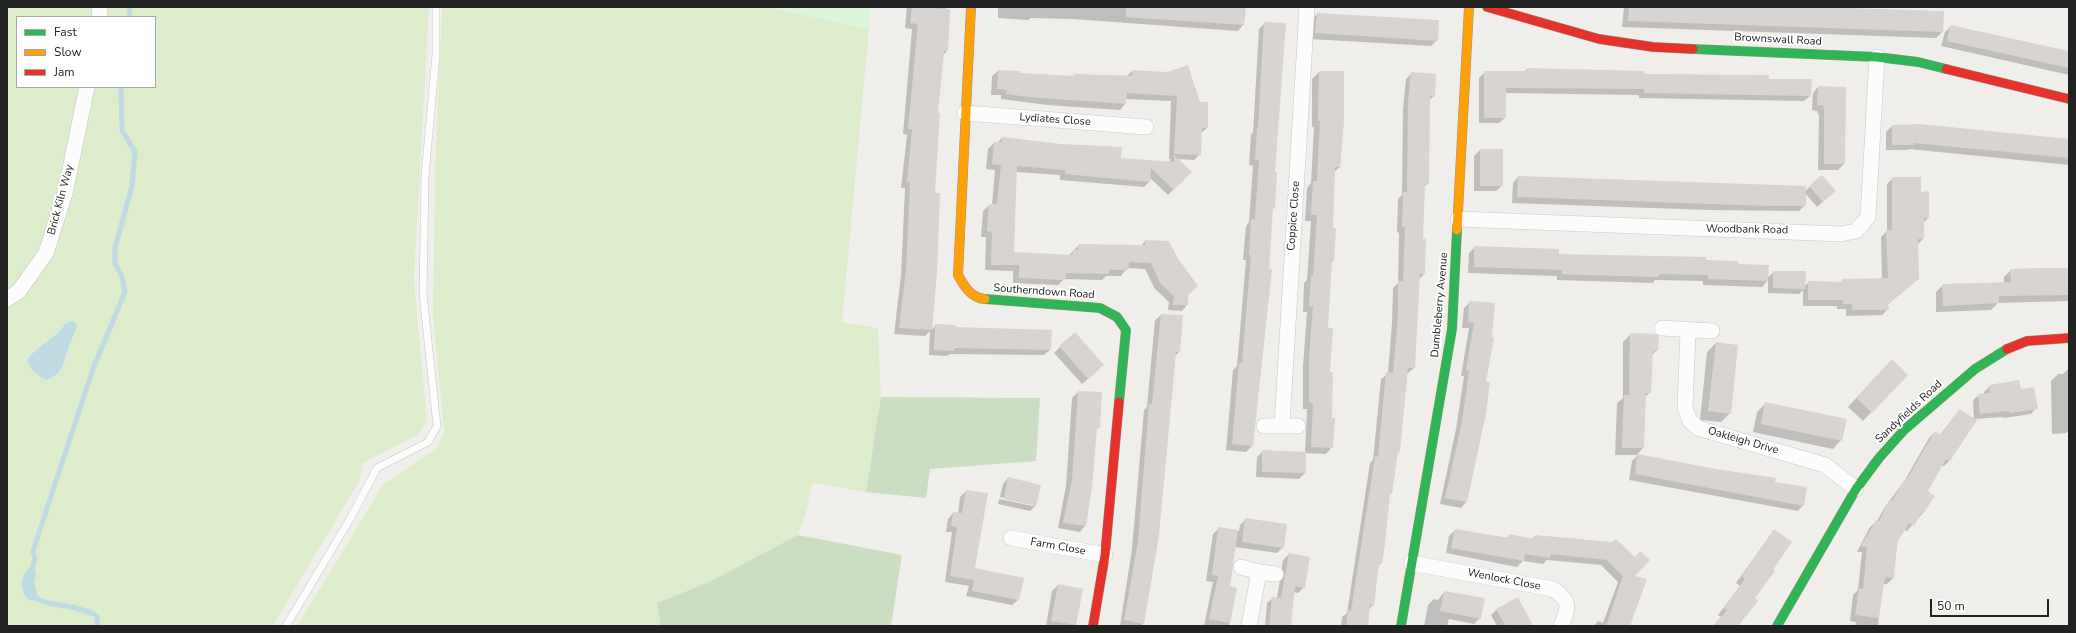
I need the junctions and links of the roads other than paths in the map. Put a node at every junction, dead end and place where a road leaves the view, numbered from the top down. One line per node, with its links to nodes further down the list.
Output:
1 (436, 7): 27 (lane)
2 (971, 7): 9 (street, Southerndown Road)
3 (1307, 7): 17 (street, Coppice Close)
4 (1469, 7): 11 (street, Dumbleberry Avenue)
5 (1487, 7): 6 (street, Brownswall Road)
6 (1877, 57): 8 (street, Brownswall Road); 11 (street, Woodbank Road)
7 (87, 88): 12 (street, Brick Kiln Way)
8 (2069, 99)
9 (965, 113): 10 (street, Lydiates Close); 22 (street, Southerndown Road)
10 (1146, 127)
11 (1458, 220): 23 (street, Dumbleberry Avenue)
12 (7, 299)
13 (1662, 328): 14 (street)
14 (1688, 331): 15 (street); 20 (street, Oakleigh Drive)
15 (1712, 331)
16 (2069, 338): 20 (street, Sandyfields Road)
17 (1282, 425): 18 (street); 19 (street)
18 (1264, 426)
19 (1298, 426)
20 (1856, 489): 32 (street, Sandyfields Road)
21 (1011, 538): 22 (street, Farm Close)
22 (1105, 555): 28 (street, Southerndown Road)
23 (1411, 563): 30 (street, Dumbleberry Avenue); 31 (street, Wenlock Close)
24 (1241, 567): 25 (street)
25 (1259, 572): 26 (street); 29 (street)
26 (1276, 574)
27 (286, 626)
28 (1093, 626)
29 (1249, 626)
30 (1401, 626)
31 (1561, 626)
32 (1777, 626)

